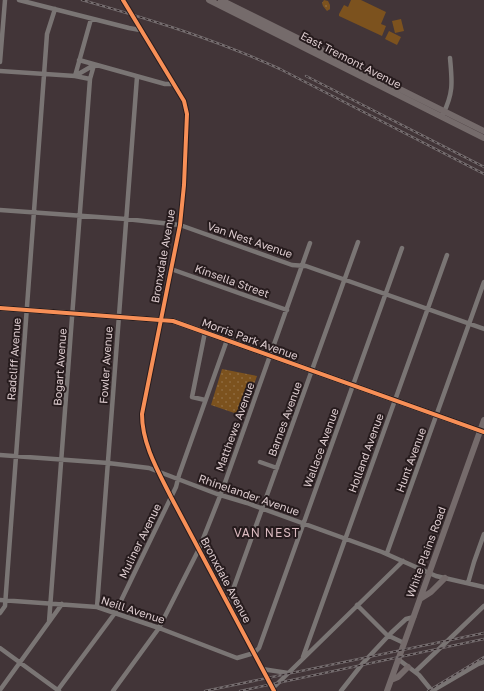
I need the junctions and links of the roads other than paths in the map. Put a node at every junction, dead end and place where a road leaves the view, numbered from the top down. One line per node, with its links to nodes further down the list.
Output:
1 (5, 0): 12 (street)
2 (19, 0): 6 (street)
3 (122, 0): 9 (street, Bronxdale Avenue)
4 (209, 0): 7 (main road, East Tremont Avenue)
5 (221, 0): 7 (main road, East Tremont Avenue)
6 (55, 9): 8 (street); 15 (street, Radcliff Avenue)
7 (240, 13): 20 (main road, East Tremont Avenue)
8 (91, 19): 9 (street); 11 (street)
9 (140, 30): 19 (street, Bronxdale Avenue)
10 (450, 58): 20 (street)
11 (79, 60): 13 (street); 16 (street)
12 (0, 62)
13 (94, 65): 16 (street); 17 (street); 18 (street, Bogart Avenue)
14 (0, 71): 15 (street)
15 (45, 74): 16 (street); 24 (street, Radcliff Avenue)
16 (75, 76): 18 (street)
17 (137, 77): 19 (street); 26 (street, Fowler Avenue)
18 (90, 79): 25 (street, Bogart Avenue)
19 (173, 84): 27 (street, Bronxdale Avenue)
20 (443, 114): 21 (main road, East Tremont Avenue); 22 (main road, East Tremont Avenue)
21 (484, 131)
22 (484, 138)
23 (0, 210): 24 (street, Van Nest Avenue)
24 (34, 212): 25 (street, Van Nest Avenue); 39 (street, Radcliff Avenue)
25 (80, 216): 26 (street, Van Nest Avenue); 41 (street, Bogart Avenue)
26 (126, 220): 27 (street, Van Nest Avenue); 42 (street, Fowler Avenue)
27 (180, 225): 32 (street, Van Nest Avenue); 33 (street, Bronxdale Avenue)
28 (358, 242): 34 (street, Barnes Avenue)
29 (310, 243): 32 (street, Matthews Avenue)
30 (402, 248): 36 (street, Wallace Avenue)
31 (447, 255): 38 (street, Holland Avenue)
32 (303, 265): 34 (street, Van Nest Avenue); 40 (street, Matthews Avenue)
33 (171, 268): 40 (street, Kinsella Street); 43 (street, Bronxdale Avenue)
34 (344, 279): 36 (street, Van Nest Avenue); 49 (street, Barnes Avenue)
35 (484, 282): 44 (street, Hunt Avenue)
36 (386, 294): 38 (street, Van Nest Avenue); 50 (street, Wallace Avenue)
37 (0, 308): 39 (main road, Morris Park Avenue)
38 (428, 309): 44 (street, Van Nest Avenue); 52 (street, Holland Avenue)
39 (27, 310): 41 (main road, Morris Park Avenue); 57 (street, Radcliff Avenue)
40 (287, 310): 48 (street, Matthews Avenue)
41 (73, 313): 42 (main road, Morris Park Avenue); 58 (street, Bogart Avenue)
42 (118, 317): 43 (main road, Morris Park Avenue); 60 (street, Fowler Avenue)
43 (160, 320): 46 (main road, Morris Park Avenue); 62 (street, Bronxdale Avenue)
44 (469, 324): 45 (street, Van Nest Avenue); 53 (street, Hunt Avenue)
45 (484, 329)
46 (205, 332): 47 (main road, Morris Park Avenue); 51 (street)
47 (227, 340): 48 (main road, Morris Park Avenue); 51 (street, Muliner Avenue)
48 (270, 356): 49 (main road, Morris Park Avenue); 64 (street, Matthews Avenue)
49 (312, 371): 50 (main road, Morris Park Avenue); 61 (street, Barnes Avenue)
50 (353, 385): 52 (main road, Morris Park Avenue); 67 (street, Wallace Avenue)
51 (205, 400): 63 (street, Muliner Avenue)
52 (394, 400): 53 (main road, Morris Park Avenue); 69 (street, Holland Avenue)
53 (436, 415): 55 (main road, Morris Park Avenue); 71 (street, Hunt Avenue)
54 (484, 420): 55 (main road, White Plains Road)
55 (482, 431): 73 (main road, White Plains Road)
56 (0, 455): 57 (street, Rhinelander Avenue)
57 (16, 456): 58 (street, Rhinelander Avenue); 78 (street, Radcliff Avenue)
58 (62, 459): 60 (street, Rhinelander Avenue); 80 (street, Bogart Avenue)
59 (260, 462): 61 (street)
60 (108, 463): 62 (street, Rhinelander Avenue); 84 (street, Fowler Avenue)
61 (277, 468): 66 (street, Barnes Avenue)
62 (159, 472): 63 (street, Rhinelander Avenue); 65 (street, Bronxdale Avenue)
63 (178, 480): 64 (street, Rhinelander Avenue); 65 (street, Muliner Avenue)
64 (220, 495): 66 (street, Rhinelander Avenue); 70 (street, Matthews Avenue)
65 (171, 497): 70 (street, Bronxdale Avenue); 86 (street, Muliner Avenue)
66 (262, 509): 67 (street, Rhinelander Avenue); 79 (street, Barnes Avenue)
67 (304, 524): 69 (street, Rhinelander Avenue); 93 (street, Wallace Avenue)
68 (484, 534): 75 (street)
69 (345, 538): 71 (street, Rhinelander Avenue); 94 (street, Holland Avenue)
70 (199, 549): 79 (street, Bronxdale Avenue); 89 (street, Matthews Avenue)
71 (387, 554): 72 (street, Rhinelander Avenue)
72 (403, 561): 73 (street, Rhinelander Avenue); 82 (street)
73 (429, 573): 74 (street, Rhinelander Avenue); 77 (main road, White Plains Road)
74 (445, 578): 75 (street, Rhinelander Avenue); 77 (main road)
75 (468, 583): 76 (street, Rhinelander Avenue)
76 (484, 587)
77 (420, 599): 87 (main road, White Plains Road)
78 (2, 600): 80 (street, Neill Avenue); 85 (street, Radcliff Avenue)
79 (226, 600): 93 (street, Bronxdale Avenue)
80 (51, 604): 81 (street, Neill Avenue); 88 (street, Bogart Avenue)
81 (62, 604): 84 (street, Neill Avenue); 88 (street, Bogart Avenue)
82 (357, 605): 90 (street); 94 (street)
83 (484, 606): 101 (street)
84 (97, 607): 86 (street, Neill Avenue)
85 (0, 613)
86 (115, 613): 89 (street, Neill Avenue); 105 (street, Muliner Avenue)
87 (414, 617): 90 (street); 91 (main road, White Plains Road)
88 (49, 622): 97 (street, Bogart Avenue)
89 (159, 628): 93 (street, Neill Avenue); 106 (street, Matthews Avenue)
90 (388, 636): 91 (street); 107 (street)
91 (404, 643): 95 (main road, White Plains Road)
92 (0, 648): 97 (street)
93 (254, 653): 99 (street, Bronxdale Avenue)
94 (303, 657): 100 (street)
95 (398, 659): 98 (street); 102 (main road, White Plains Road)
96 (484, 662): 109 (street)
97 (20, 663): 103 (street, Bogart Avenue); 105 (street)
98 (408, 667): 101 (street); 102 (main road)
99 (262, 669): 100 (street); 104 (street, Bronxdale Avenue)
100 (288, 672): 104 (street)
101 (415, 672): 109 (street)
102 (391, 680): 108 (main road, White Plains Road)
103 (0, 690)
104 (274, 690)
105 (58, 691)
106 (113, 691)
107 (341, 691)
108 (387, 691)
109 (432, 691)

